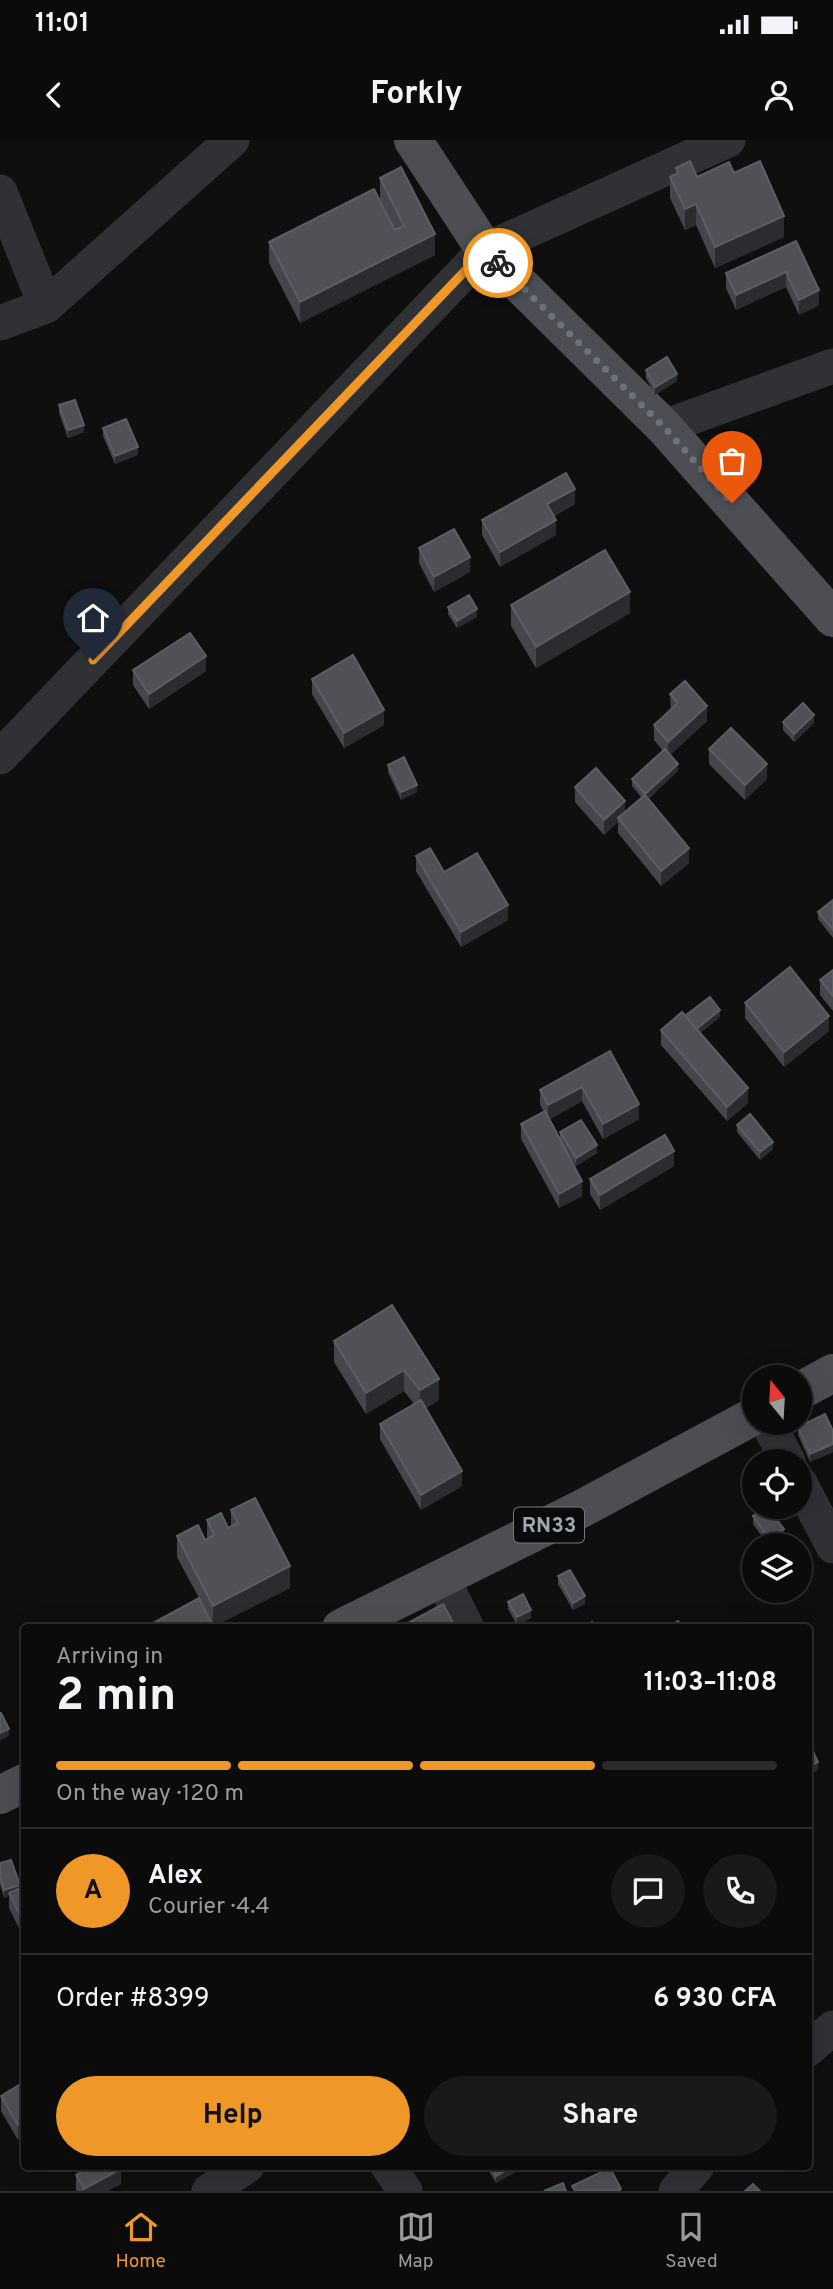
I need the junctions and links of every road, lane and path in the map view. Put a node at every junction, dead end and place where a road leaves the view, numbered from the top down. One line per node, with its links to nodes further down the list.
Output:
1 (232, 140): 6 (street)
2 (413, 140): 5 (main road)
3 (728, 140): 5 (street)
4 (0, 192): 6 (street)
5 (485, 250): 9 (main road); 11 (street)
6 (46, 306): 7 (street)
7 (0, 323)
8 (833, 366): 9 (street)
9 (664, 427): 10 (main road)
10 (833, 618)
11 (0, 757)
12 (833, 1373): 13 (main road)
13 (812, 1384)
14 (742, 1422): 17 (main road, RN33)
15 (812, 1506): 16 (street)
16 (833, 1546)
17 (442, 1578): 18 (main road, RN33); 19 (street)
18 (349, 1624)
19 (465, 1624)
20 (21, 1784): 21 (main road)
21 (0, 1795)
22 (833, 2028): 23 (street)
23 (812, 2046)
24 (241, 2170): 27 (street)
25 (391, 2170): 28 (street)
26 (694, 2170): 29 (street)
27 (209, 2191)
28 (405, 2191)
29 (676, 2191)

